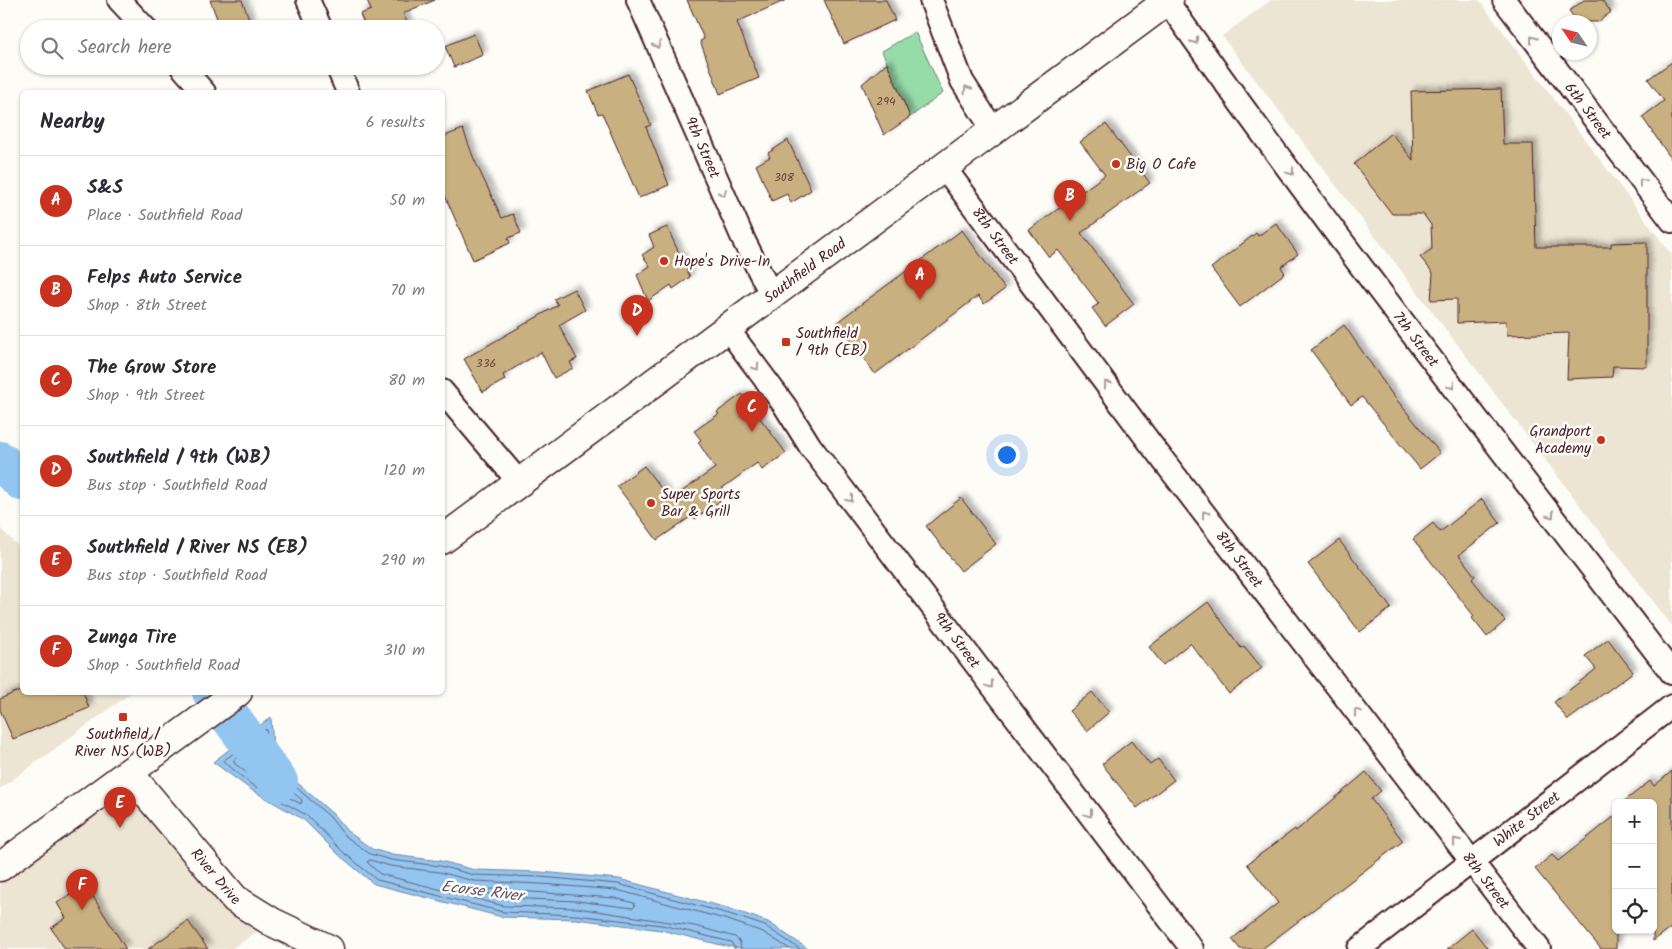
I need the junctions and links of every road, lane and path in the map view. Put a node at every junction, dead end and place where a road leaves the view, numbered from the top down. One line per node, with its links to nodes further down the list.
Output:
1 (118, 0): 7 (street)
2 (308, 0): 8 (street)
3 (638, 0): 16 (street, 9th Street, one-way to 16)
4 (931, 0): 13 (street, one-way to 4)
5 (1504, 0): 15 (street, 6th Street, one-way to 5)
6 (1168, 1): 13 (main road, Southfield Road); 21 (street, 7th Street, one-way to 21)
7 (137, 20)
8 (317, 20)
9 (189, 75): 11 (street)
10 (341, 75): 12 (street)
11 (202, 90)
12 (347, 90)
13 (993, 130): 14 (main road, Southfield Road)
14 (944, 167): 16 (main road, Southfield Road); 25 (street, 8th Street, one-way to 14)
15 (1672, 221)
16 (772, 294): 17 (main road, Southfield Road)
17 (727, 328): 19 (main road, Southfield Road); 28 (street, 9th Street, one-way to 28)
18 (445, 392): 19 (street)
19 (519, 482): 20 (main road, Southfield Road)
20 (445, 538)
21 (1672, 673)
22 (234, 695): 24 (main road)
23 (1672, 706): 25 (street, White Street)
24 (129, 773): 26 (main road); 27 (main road, River Drive)
25 (1471, 862): 29 (street, White Street); 30 (street, 8th Street)
26 (0, 867)
27 (328, 949)
28 (1192, 949)
29 (1359, 949)
30 (1539, 949)

